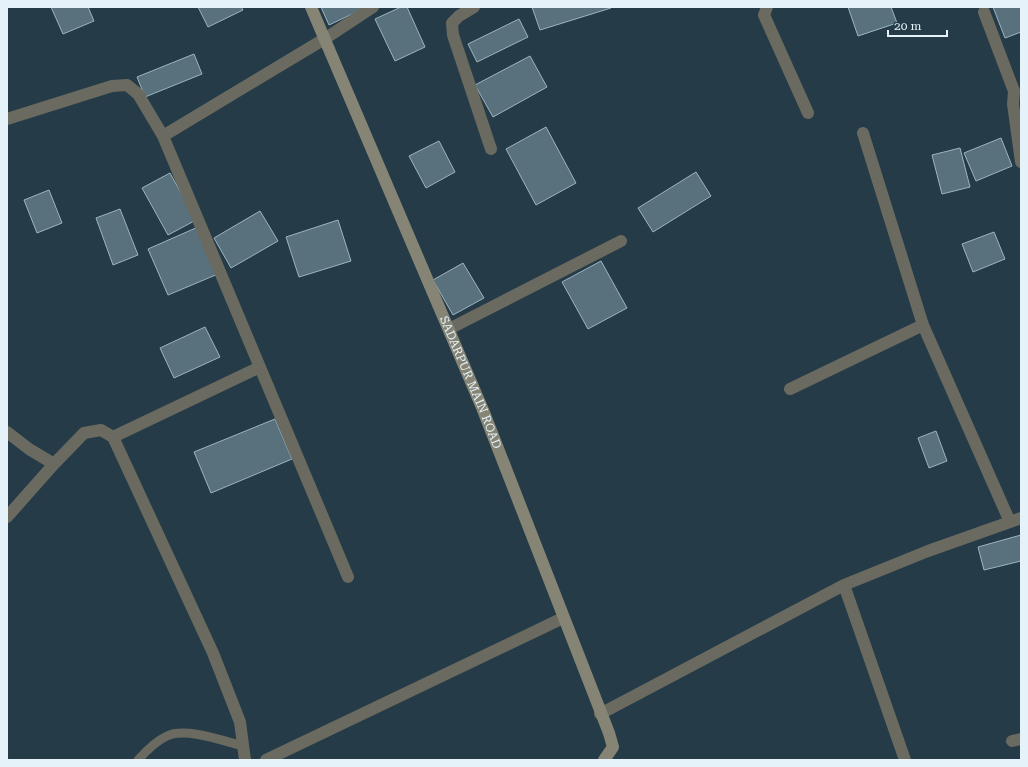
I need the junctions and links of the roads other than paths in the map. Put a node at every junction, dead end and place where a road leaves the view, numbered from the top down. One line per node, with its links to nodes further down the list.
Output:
1 (311, 7): 6 (street, SADARPUR MAIN ROAD)
2 (373, 7): 6 (street)
3 (474, 7): 12 (street)
4 (767, 7): 8 (street)
5 (984, 12): 7 (street)
6 (326, 38): 11 (street); 16 (street, SADARPUR MAIN ROAD)
7 (1018, 90): 13 (street)
8 (808, 113)
9 (7, 120): 11 (street)
10 (863, 133): 15 (street)
11 (163, 136): 17 (street)
12 (491, 149)
13 (1021, 162)
14 (621, 241): 16 (street)
15 (924, 325): 18 (street); 23 (street)
16 (449, 329): 26 (street, SADARPUR MAIN ROAD)
17 (260, 367): 20 (street); 24 (street)
18 (790, 389)
19 (7, 432): 21 (street)
20 (114, 437): 21 (street); 28 (street)
21 (54, 464): 22 (street)
22 (7, 517)
23 (1016, 520): 25 (street)
24 (348, 577)
25 (844, 585): 27 (street); 33 (street)
26 (563, 618): 27 (street, SADARPUR MAIN ROAD); 31 (street)
27 (600, 714): 32 (street, SADARPUR MAIN ROAD)
28 (243, 746): 29 (lane); 30 (street)
29 (138, 760)
30 (245, 760)
31 (266, 760)
32 (604, 760)
33 (905, 760)

